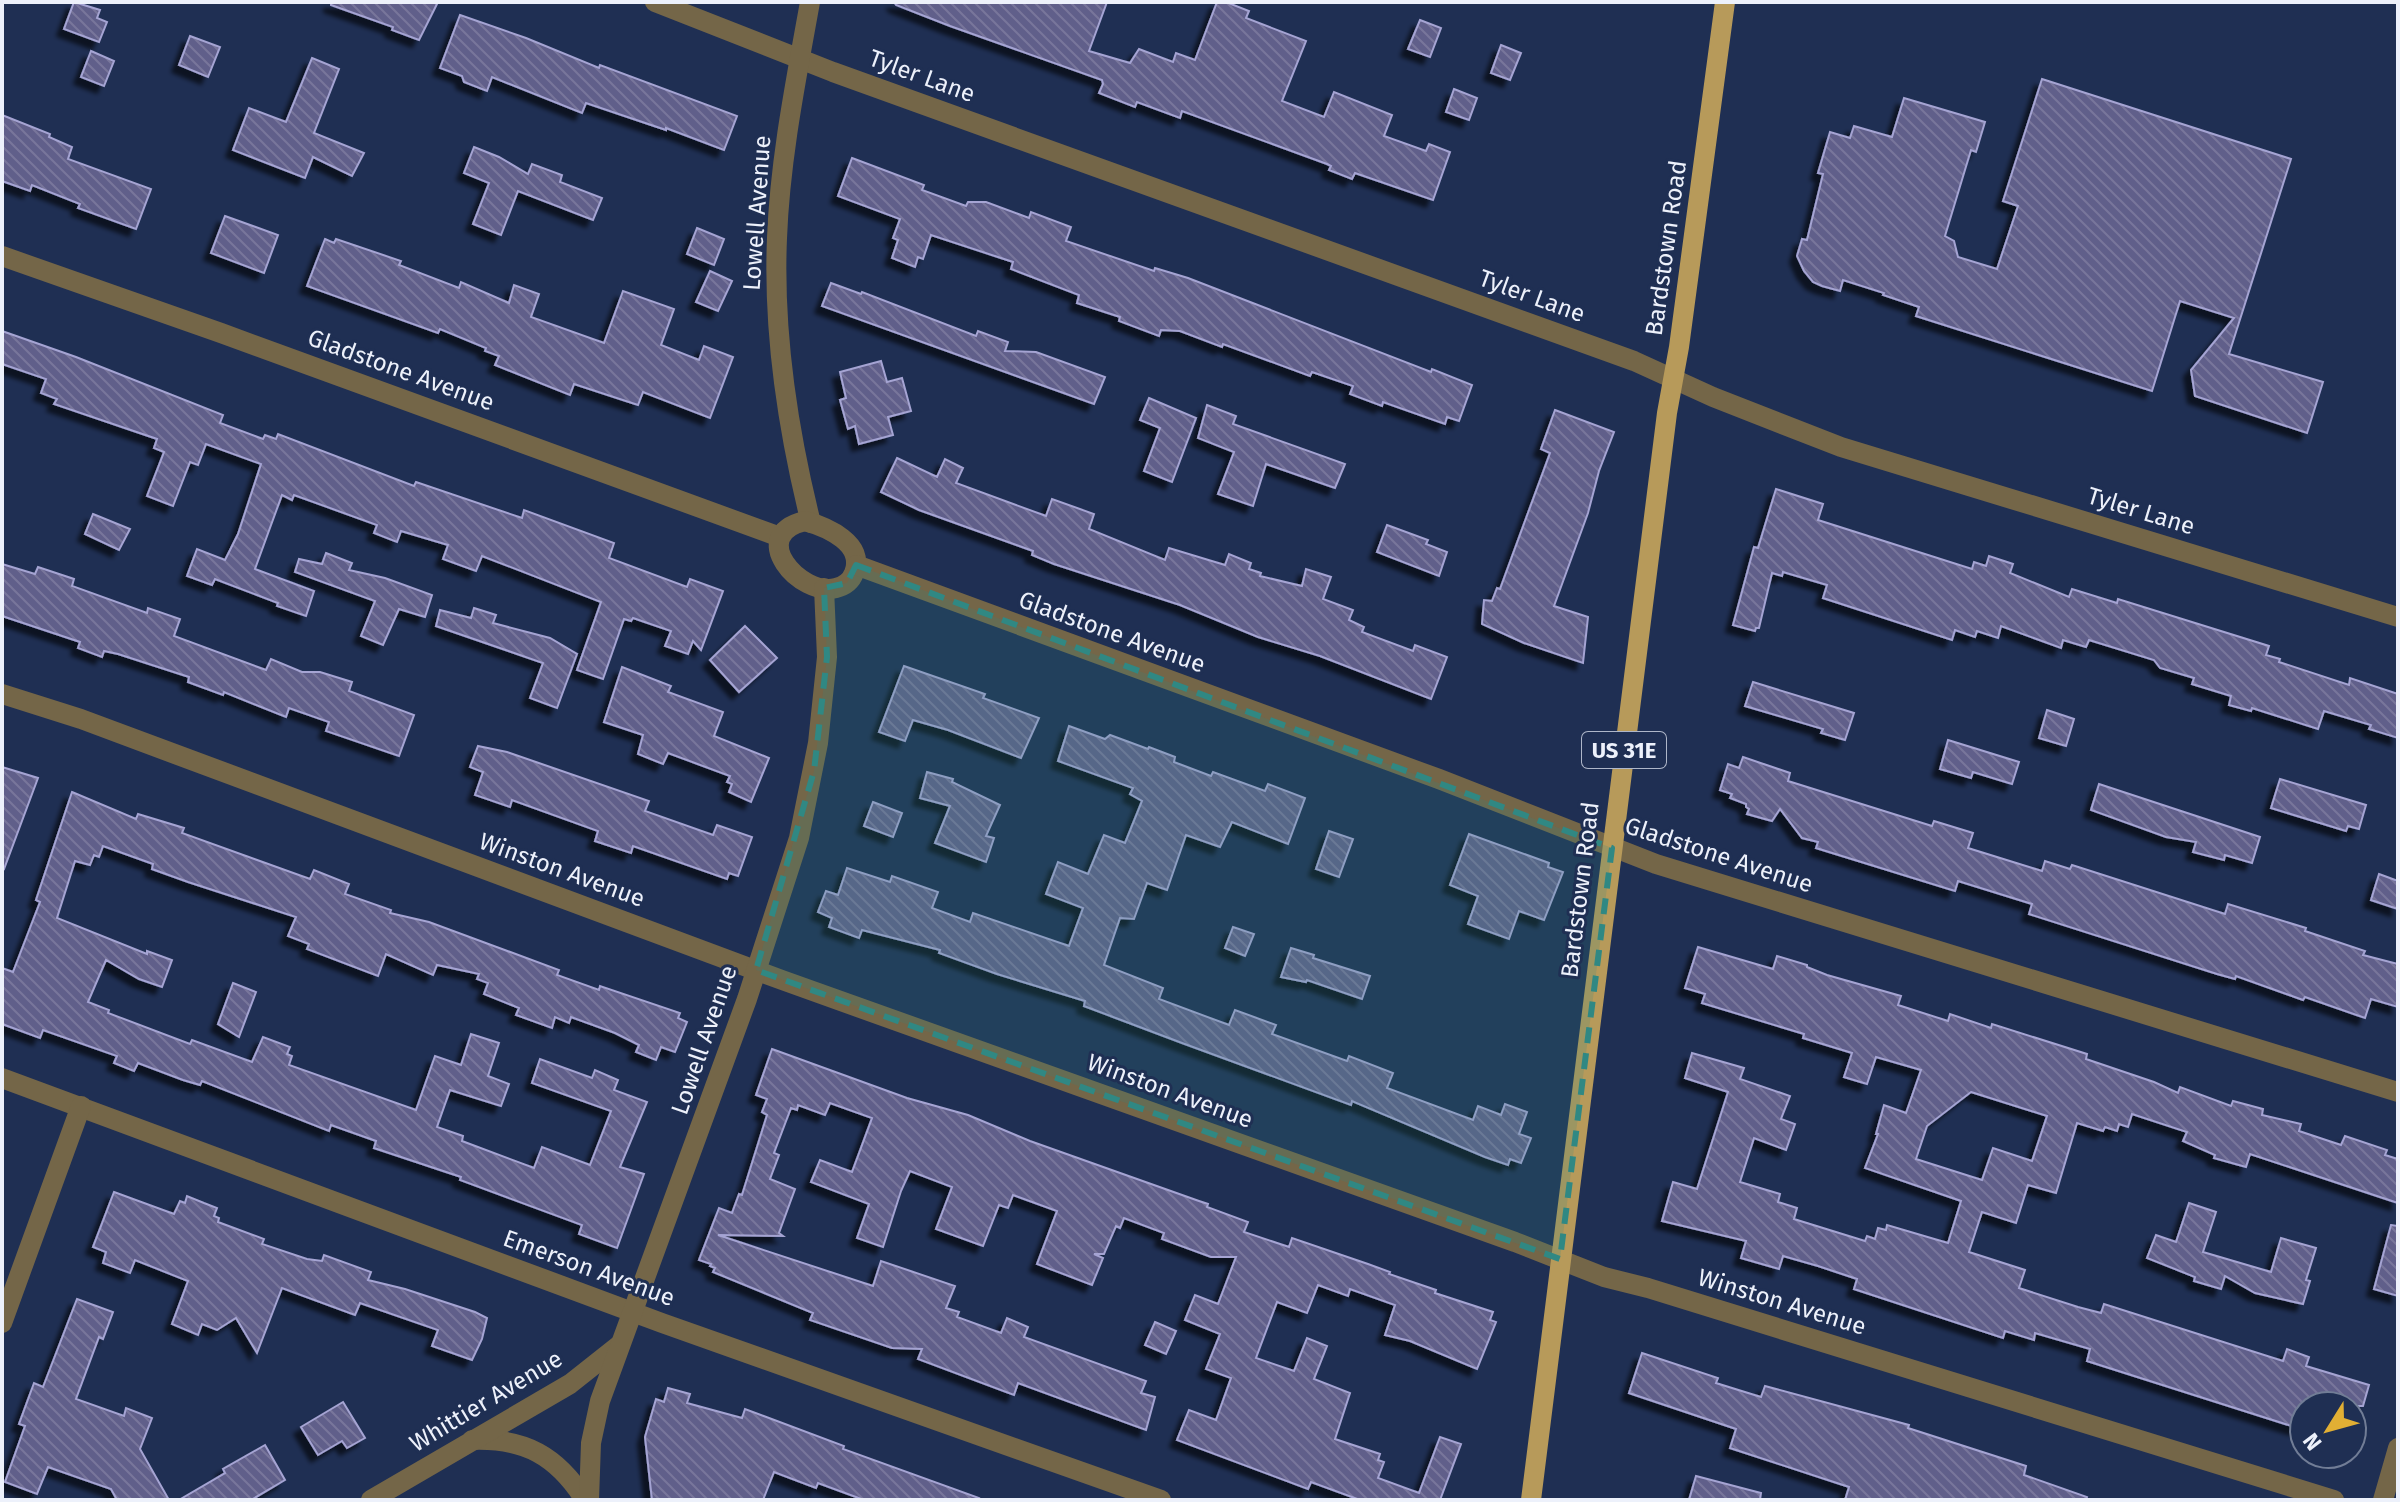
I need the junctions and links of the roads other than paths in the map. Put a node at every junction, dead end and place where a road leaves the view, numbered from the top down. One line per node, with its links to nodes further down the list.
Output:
1 (655, 2): 4 (street, Tyler Lane)
2 (810, 2): 4 (street, Lowell Avenue)
3 (1725, 2): 6 (main road, Bardstown Road / US 31E)
4 (799, 59): 6 (street, Tyler Lane); 7 (street, Lowell Avenue)
5 (2, 256): 8 (street, Gladstone Avenue)
6 (1673, 378): 11 (street, Tyler Lane); 13 (main road, Bardstown Road / US 31E)
7 (811, 523): 8 (street); 9 (street)
8 (780, 537): 10 (street)
9 (856, 565): 10 (street); 13 (street, Gladstone Avenue)
10 (824, 588): 14 (street, Lowell Avenue)
11 (2398, 617)
12 (2, 694): 14 (street, Winston Avenue)
13 (1612, 848): 16 (street, Gladstone Avenue); 18 (main road, Bardstown Road / US 31E)
14 (756, 970): 18 (street, Winston Avenue); 19 (street, Lowell Avenue)
15 (2, 1078): 17 (street, Emerson Avenue)
16 (2398, 1092)
17 (81, 1106): 19 (street, Emerson Avenue); 20 (street)
18 (1560, 1259): 27 (main road, Bardstown Road / US 31E); 28 (street, Winston Avenue)
19 (634, 1312): 21 (street, Lowell Avenue); 26 (street, Emerson Avenue)
20 (2, 1323)
21 (623, 1341): 22 (street, Whittier Avenue); 25 (street, Lowell Avenue)
22 (472, 1440): 24 (street, Whittier Avenue); 25 (street, Lowell Avenue)
23 (2398, 1448): 29 (street)
24 (371, 1500)
25 (587, 1500)
26 (1161, 1500)
27 (1531, 1500)
28 (2334, 1500)
29 (2383, 1500)

